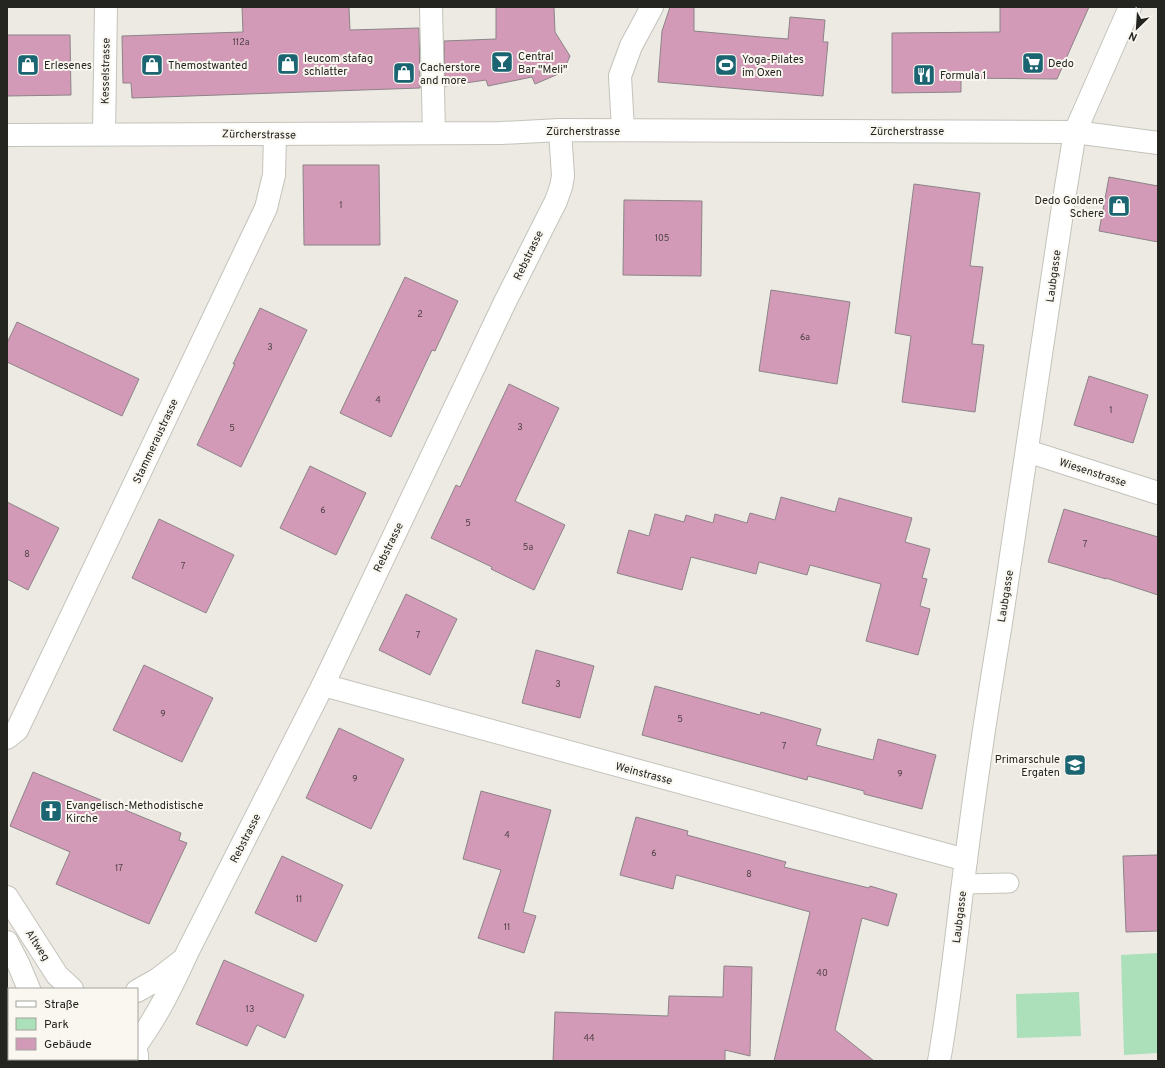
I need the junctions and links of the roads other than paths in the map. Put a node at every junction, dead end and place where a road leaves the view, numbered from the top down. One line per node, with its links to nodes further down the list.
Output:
1 (106, 7): 9 (street, Kesselstrasse)
2 (431, 7): 8 (street)
3 (652, 7): 6 (street)
4 (1130, 7): 7 (street, Laubgasse)
5 (560, 130): 6 (street, Zürcherstrasse); 8 (street, Zürcherstrasse); 15 (street, Rebstrasse)
6 (623, 130): 7 (street, Zürcherstrasse)
7 (1075, 132): 12 (street, Zürcherstrasse); 13 (street, Laubgasse)
8 (434, 133): 10 (street, Zürcherstrasse)
9 (104, 134): 10 (street, Zürcherstrasse); 11 (street, Zürcherstrasse)
10 (275, 134): 16 (street, Stammeraustrasse)
11 (7, 135)
12 (1158, 143)
13 (1027, 451): 14 (street, Wiesenstrasse); 17 (street, Laubgasse)
14 (1158, 493)
15 (323, 685): 17 (street, Weinstrasse); 22 (street, Rebstrasse)
16 (7, 738)
17 (966, 860): 19 (street, Laubgasse)
18 (1009, 883): 19 (lane)
19 (963, 884): 27 (street, Laubgasse)
20 (7, 897): 24 (street, Altweg)
21 (7, 942): 23 (street)
22 (186, 957): 25 (street, Rebstrasse); 26 (street, Rebstrasse)
23 (29, 988)
24 (71, 988)
25 (138, 990)
26 (138, 1056)
27 (939, 1061)

